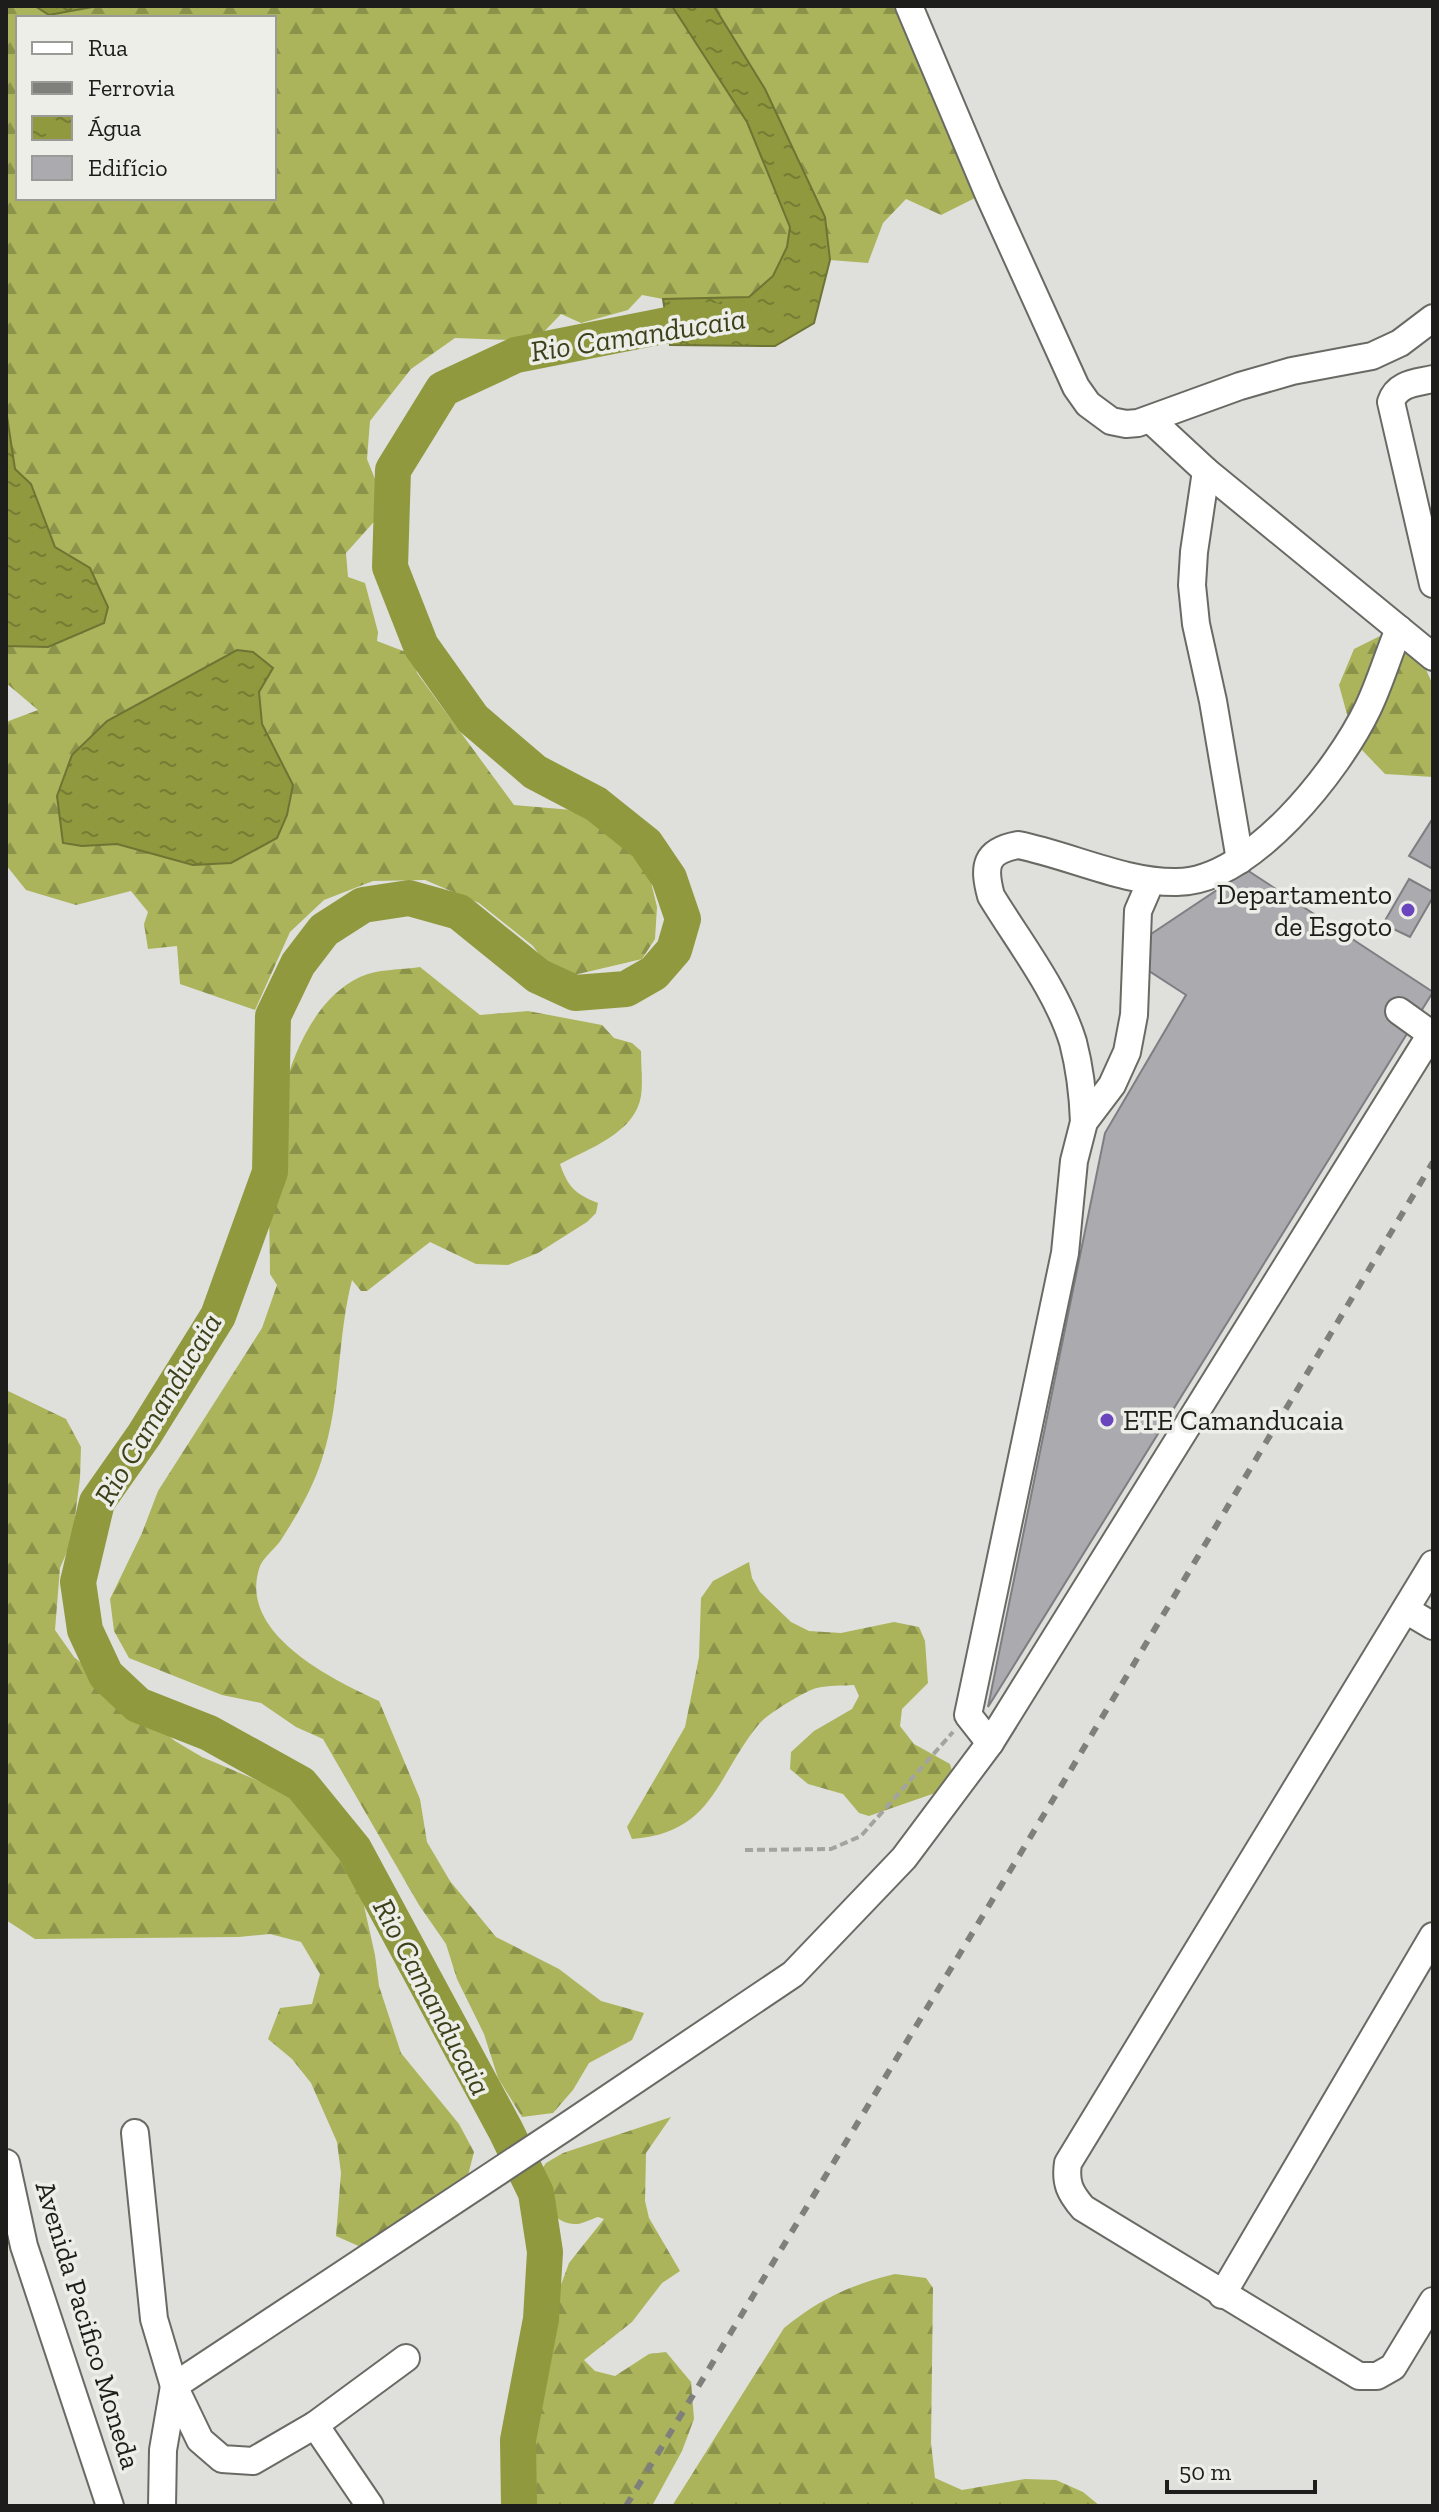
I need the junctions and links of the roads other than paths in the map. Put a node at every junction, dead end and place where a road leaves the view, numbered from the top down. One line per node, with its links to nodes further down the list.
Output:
1 (909, 6): 4 (street)
2 (1433, 318): 4 (street)
3 (1433, 379): 6 (street)
4 (1151, 420): 5 (street)
5 (1206, 471): 7 (street); 9 (street)
6 (1433, 584)
7 (1399, 629): 8 (street); 9 (street)
8 (1433, 657)
9 (1240, 860): 10 (street)
10 (1151, 881): 13 (street); 13 (street)
11 (1399, 1011): 12 (street)
12 (1432, 1032): 17 (street)
13 (1084, 1122): 17 (street)
14 (1433, 1564): 15 (street)
15 (1406, 1610): 16 (street); 21 (street)
16 (1433, 1626)
17 (990, 1743): 24 (street)
18 (1433, 1936): 21 (street)
19 (135, 2133): 24 (street)
20 (6, 2163): 27 (street, Avenida Pacifico Moneda)
21 (1222, 2295): 22 (street)
22 (1433, 2301)
23 (406, 2358): 25 (street)
24 (174, 2386): 25 (street); 28 (street)
25 (315, 2425): 26 (street)
26 (359, 2502)
27 (110, 2506)
28 (162, 2506)

